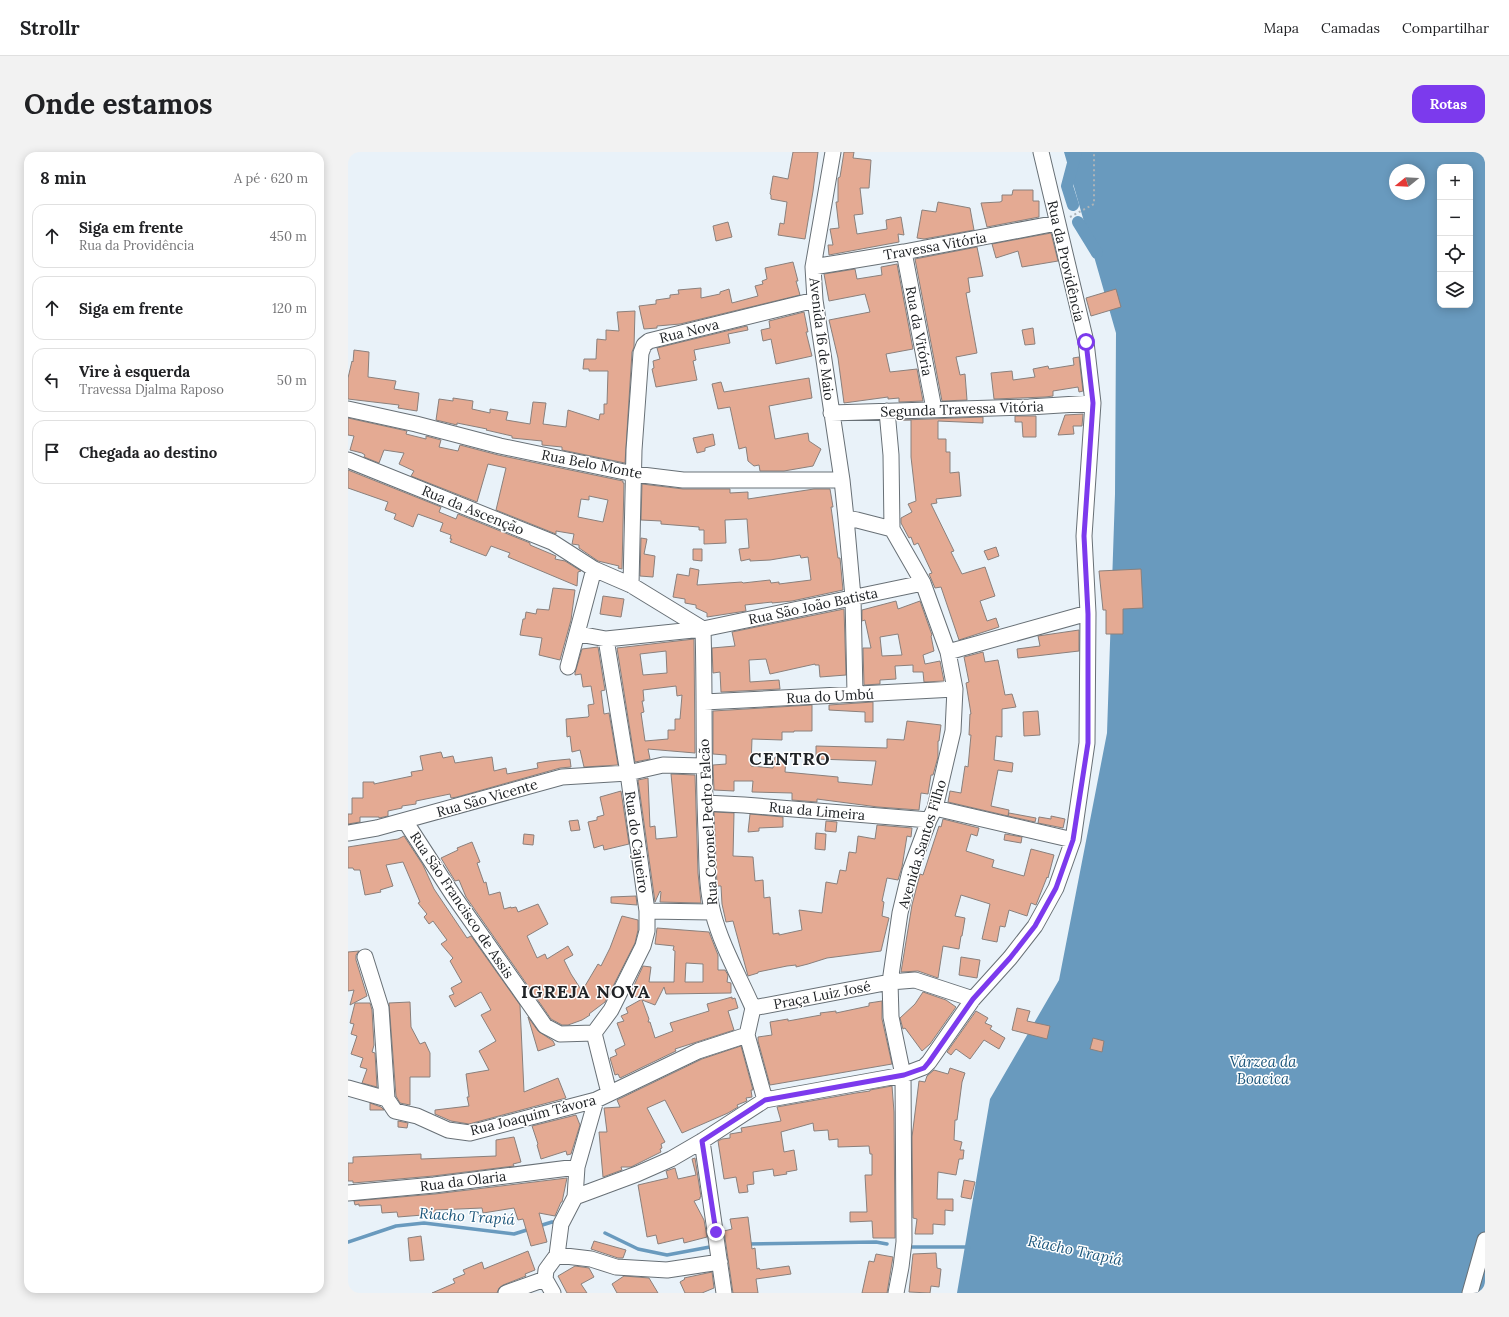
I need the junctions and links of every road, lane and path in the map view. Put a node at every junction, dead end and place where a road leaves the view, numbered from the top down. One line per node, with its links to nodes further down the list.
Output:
1 (833, 152): 6 (street, Avenida 16 de Maio)
2 (1041, 152): 4 (street, Rua da Providência)
3 (1094, 152): 4 (path)
4 (1057, 223): 5 (street, Travessa Vitória); 8 (street, Rua da Providência)
5 (904, 252): 6 (street, Travessa Vitória); 10 (street, Rua da Vitória)
6 (813, 267): 7 (street, Avenida 16 de Maio)
7 (815, 300): 12 (street, Avenida 16 de Maio); 14 (street, Rua Nova)
8 (1093, 403): 10 (street, Segunda Travessa Vitória); 22 (street, Rua da Providência)
9 (348, 409): 14 (street, Rua Belo Monte)
10 (934, 409): 11 (street, Segunda Travessa Vitória)
11 (887, 411): 12 (street, Segunda Travessa Vitória); 17 (street)
12 (831, 413): 15 (street, Avenida 16 de Maio)
13 (348, 460): 18 (street, Rua da Ascenção)
14 (634, 474): 15 (street, Rua Belo Monte); 20 (street)
15 (842, 480): 16 (street, Avenida 16 de Maio)
16 (846, 518): 17 (street); 21 (street, Avenida 16 de Maio)
17 (892, 529): 19 (street, Avenida Santos Filho)
18 (594, 569): 20 (street, Rua da Ascenção); 24 (street)
19 (923, 583): 21 (street, Rua São João Batista); 26 (street, Avenida Santos Filho)
20 (631, 585): 23 (street, Rua da Ascenção)
21 (853, 597): 23 (street, Rua São João Batista); 29 (street, Avenida 16 de Maio)
22 (1088, 614): 26 (street); 37 (street, Rua da Providência)
23 (703, 629): 25 (street, Rua São João Batista); 30 (street, Rua Coronel Pedro Falcão)
24 (578, 633): 25 (street, Rua São João Batista); 27 (street)
25 (606, 639): 32 (street, Rua do Cajueiro)
26 (948, 652): 28 (street, Avenida Santos Filho)
27 (568, 667)
28 (955, 689): 29 (street, Rua do Umbú); 34 (street, Avenida Santos Filho)
29 (855, 694): 30 (street, Rua do Umbú)
30 (704, 702): 31 (street, Rua Coronel Pedro Falcão)
31 (704, 766): 32 (street, Rua São Vicente); 33 (street, Rua Coronel Pedro Falcão)
32 (628, 773): 35 (street, Rua São Vicente); 38 (street, Rua do Cajueiro)
33 (705, 803): 34 (street, Rua da Limeira); 39 (street, Rua Coronel Pedro Falcão)
34 (932, 814): 37 (street, Rua da Limeira); 41 (street, Avenida Santos Filho)
35 (405, 821): 36 (street, Rua São Vicente); 44 (street, Rua São Francisco de Assis)
36 (348, 833)
37 (1073, 840): 42 (street, Rua da Providência)
38 (647, 911): 39 (street); 44 (street, Rua do Cajueiro)
39 (712, 912): 43 (street, Rua Coronel Pedro Falcão)
40 (365, 957): 49 (street)
41 (890, 982): 42 (street, Praça Luiz José); 43 (street, Praça Luiz José); 46 (street, Avenida Santos Filho)
42 (973, 999): 46 (street, Rua da Providência)
43 (753, 1008): 45 (street)
44 (594, 1033): 48 (street)
45 (747, 1035): 48 (street, Rua Joaquim Távora); 50 (street)
46 (904, 1075): 50 (street, Rua da Providência); 62 (street, Avenida Santos Filho)
47 (348, 1088): 49 (street)
48 (603, 1097): 49 (street, Rua Joaquim Távora); 52 (street)
49 (387, 1099)
50 (765, 1100): 51 (street)
51 (702, 1141): 54 (street); 57 (street)
52 (577, 1167): 53 (street, Rua da Olaria); 54 (street)
53 (348, 1193)
54 (575, 1197): 56 (street)
55 (1485, 1240): 63 (street)
56 (557, 1255): 57 (street); 58 (street)
57 (719, 1258): 61 (street)
58 (545, 1279): 59 (street); 60 (street)
59 (506, 1293)
60 (553, 1293)
61 (724, 1293)
62 (896, 1293)
63 (1470, 1293)

